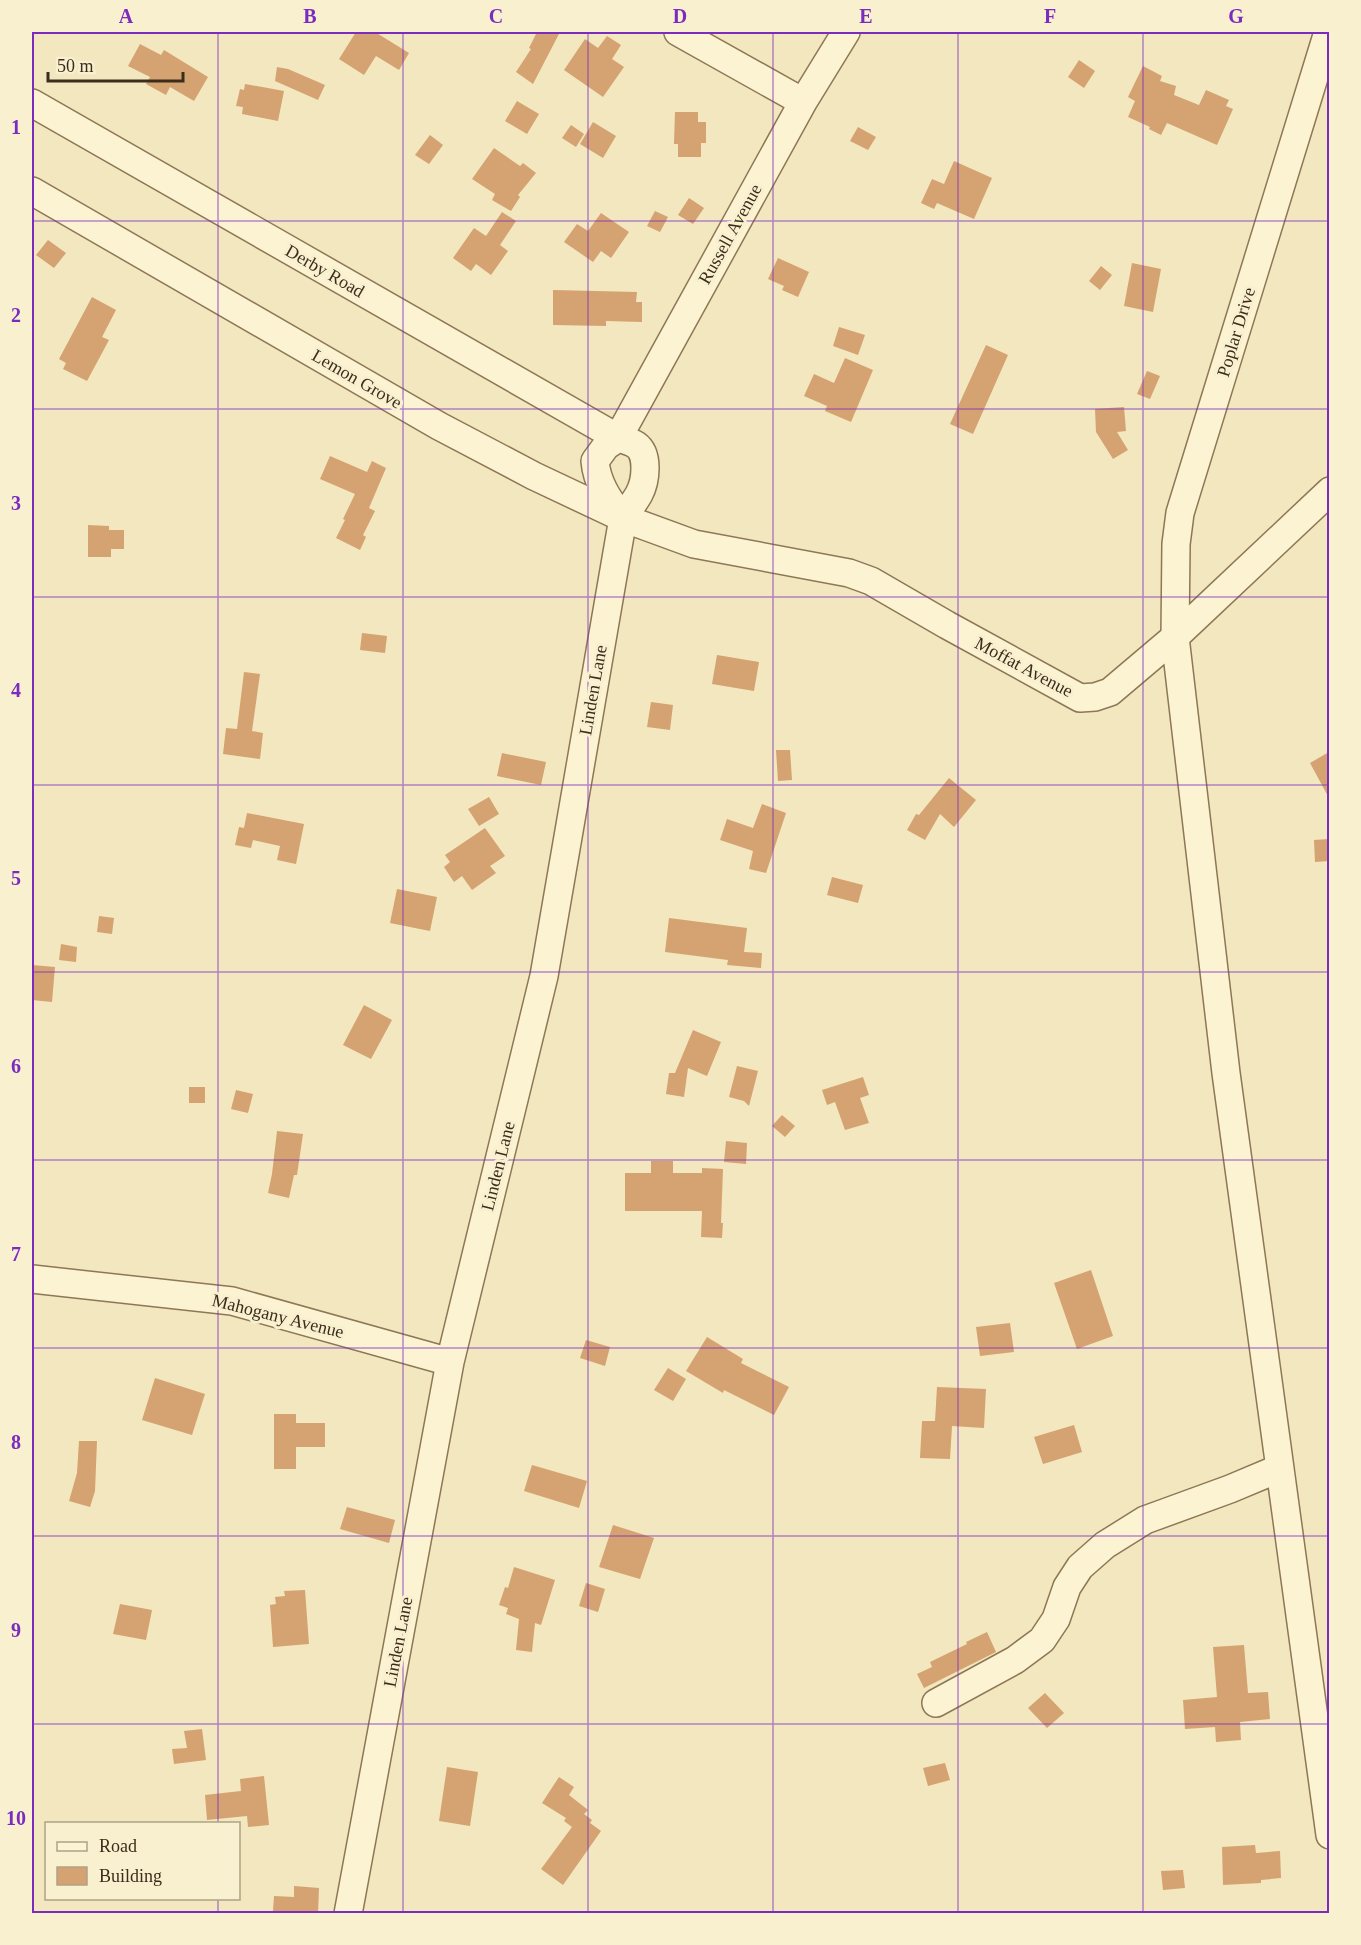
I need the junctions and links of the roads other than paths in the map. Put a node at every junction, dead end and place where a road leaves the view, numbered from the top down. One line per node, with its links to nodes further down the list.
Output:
1 (678, 32): 4 (street)
2 (846, 32): 4 (street, Russell Avenue)
3 (1328, 32): 13 (street, Poplar Drive)
4 (803, 102): 7 (street, Russell Avenue)
5 (32, 103): 7 (street, Derby Road)
6 (32, 191): 9 (street, Lemon Grove)
7 (618, 438): 8 (street, Russell Avenue); 11 (street, Linden Lane)
8 (596, 473): 9 (street); 11 (street)
9 (534, 476): 11 (street, Lemon Grove)
10 (1329, 491): 13 (street, Moffat Avenue)
11 (623, 518): 12 (street, Lemon Grove); 15 (street, Linden Lane)
12 (694, 544): 13 (street, Moffat Avenue)
13 (1175, 637): 16 (street, Poplar Drive)
14 (32, 1279): 15 (street, Mahogany Avenue)
15 (450, 1362): 19 (street, Linden Lane)
16 (1280, 1468): 17 (street); 18 (street, Poplar Drive)
17 (936, 1703)
18 (1329, 1835)
19 (348, 1914)

